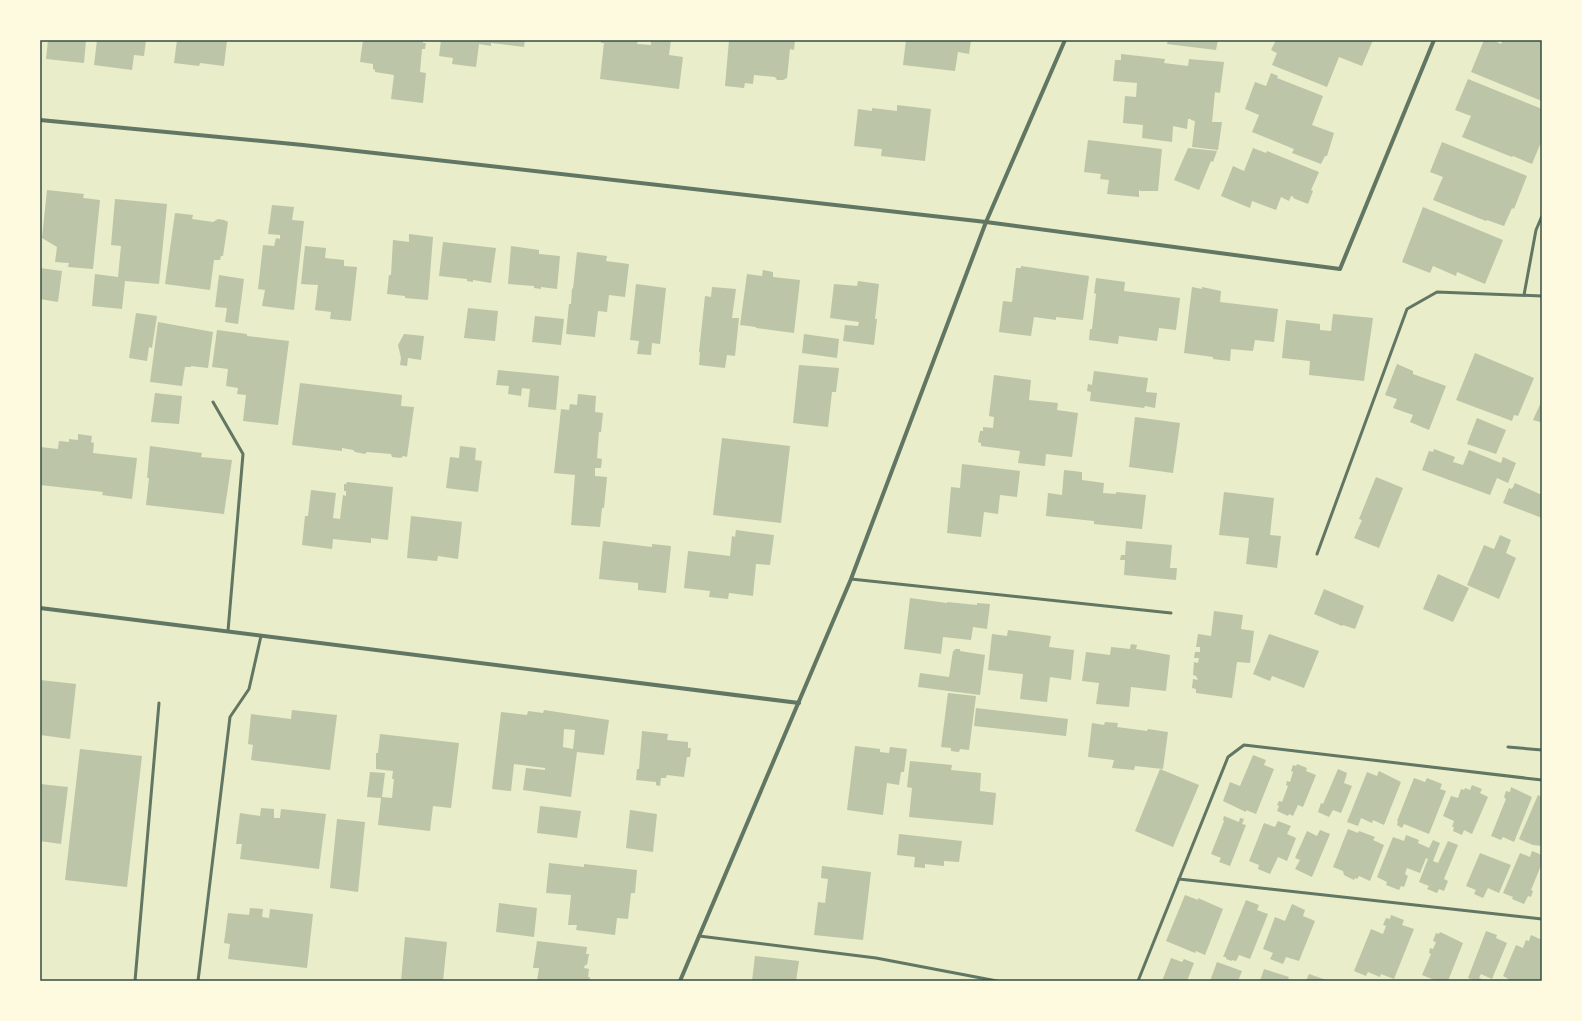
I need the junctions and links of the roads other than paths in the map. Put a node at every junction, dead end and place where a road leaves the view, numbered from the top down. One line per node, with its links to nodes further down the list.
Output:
1 (1065, 40): 5 (street)
2 (1434, 40): 5 (street)
3 (40, 120): 5 (street)
4 (1542, 216): 6 (lane)
5 (986, 222): 10 (street)
6 (1524, 295): 7 (lane); 9 (lane)
7 (1542, 296)
8 (213, 402): 13 (lane)
9 (1317, 554)
10 (851, 579): 12 (lane); 16 (street)
11 (40, 608): 13 (street)
12 (1170, 613)
13 (228, 631): 14 (street)
14 (261, 636): 16 (street); 24 (lane)
15 (159, 704): 23 (lane)
16 (799, 704): 22 (street)
17 (1508, 747): 18 (lane)
18 (1542, 750)
19 (1542, 780): 20 (lane)
20 (1179, 879): 21 (lane); 27 (lane)
21 (1542, 919)
22 (699, 936): 25 (street); 26 (lane)
23 (135, 981)
24 (198, 981)
25 (680, 981)
26 (997, 981)
27 (1138, 981)

